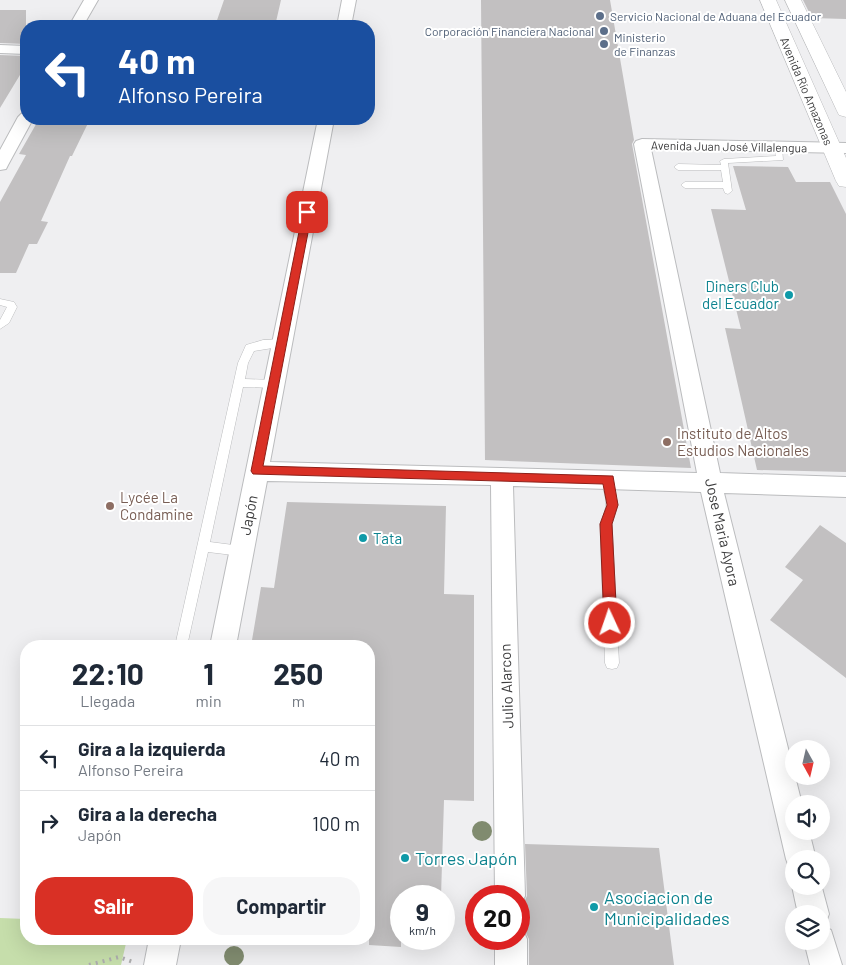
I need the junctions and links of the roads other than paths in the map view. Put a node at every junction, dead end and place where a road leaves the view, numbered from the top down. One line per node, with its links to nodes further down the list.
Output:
1 (90, 0): 5 (street)
2 (349, 0): 6 (street)
3 (768, 0): 14 (main road, Avenida Río Amazonas)
4 (793, 0): 9 (main road, Avenida Río Amazonas)
5 (79, 20)
6 (345, 20)
7 (0, 49): 8 (street)
8 (20, 50)
9 (846, 111)
10 (22, 125): 15 (street)
11 (325, 125): 22 (street, Japón)
12 (642, 144): 13 (street, Avenida Juan José Villalengua); 28 (street, Jose Maria Ayora)
13 (778, 147): 14 (street, Avenida Juan José Villalengua); 17 (lane)
14 (839, 148): 18 (main road, Avenida Río Amazonas)
15 (0, 165)
16 (678, 167): 17 (lane)
17 (724, 168): 19 (lane)
18 (846, 181)
19 (685, 185)
20 (0, 302): 21 (lane)
21 (0, 325)
22 (282, 343): 23 (lane); 24 (street, Japón)
23 (239, 383): 24 (lane); 30 (lane)
24 (274, 384): 25 (street, Japón)
25 (257, 471): 26 (street); 31 (street, Japón)
26 (502, 476): 27 (street); 36 (street, Julio Alarcon)
27 (609, 480): 28 (street); 34 (lane)
28 (711, 483): 29 (street); 35 (street, Jose Maria Ayora)
29 (846, 487)
30 (203, 546): 31 (lane); 32 (lane)
31 (241, 551): 33 (street, Japón)
32 (182, 640)
33 (224, 640)
34 (612, 663)
35 (785, 795)
36 (510, 885)
37 (160, 945): 40 (street)
38 (511, 950): 41 (street)
39 (822, 950): 42 (street)
40 (147, 963)
41 (511, 965)
42 (826, 965)

